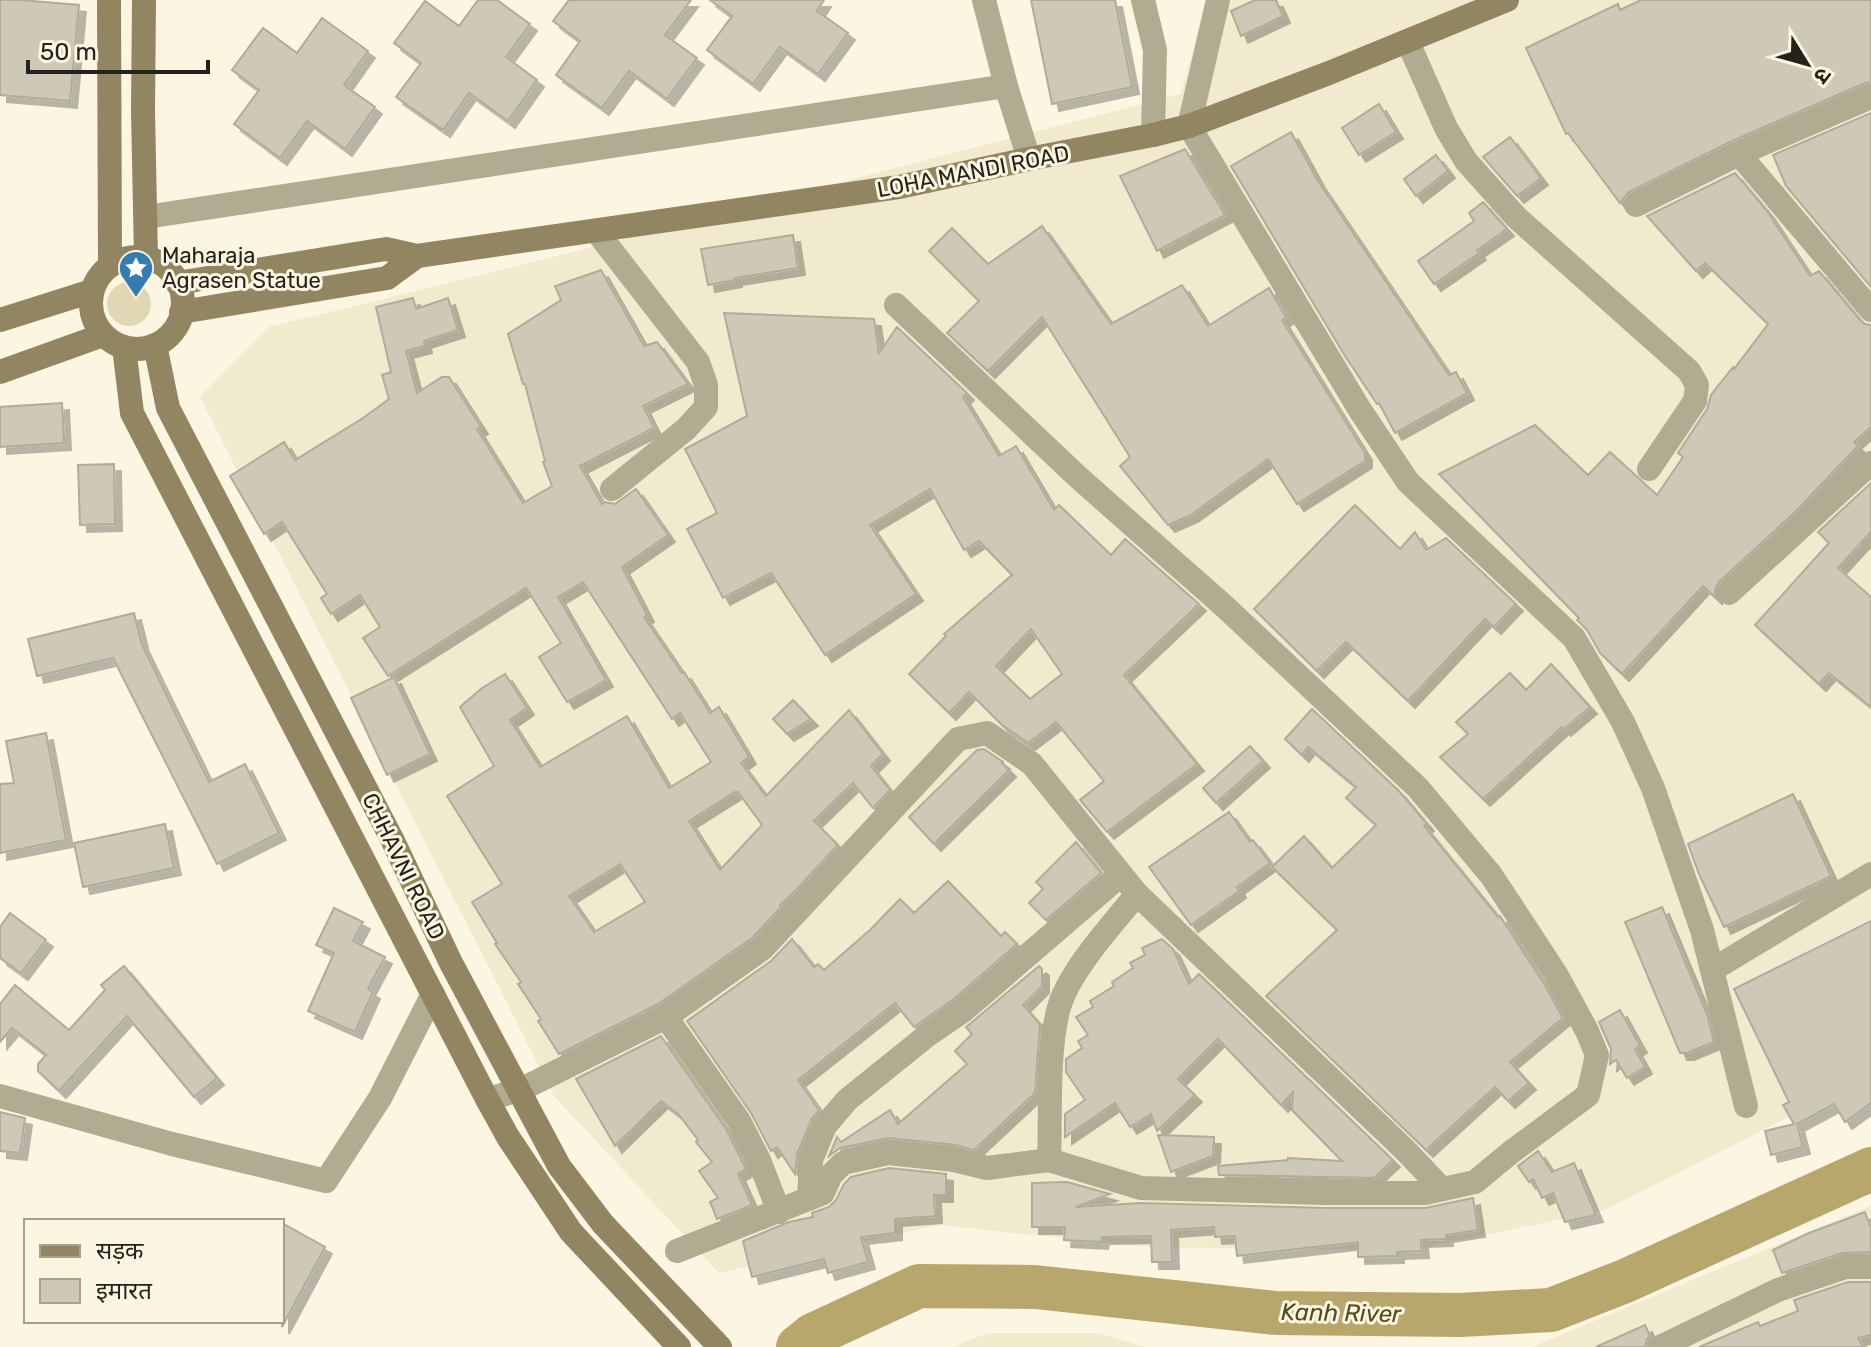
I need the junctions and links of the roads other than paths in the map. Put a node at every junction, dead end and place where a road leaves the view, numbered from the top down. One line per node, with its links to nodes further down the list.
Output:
1 (109, 0): 19 (main road)
2 (144, 0): 15 (main road)
3 (984, 0): 8 (street)
4 (1143, 0): 11 (street)
5 (1218, 0): 10 (street)
6 (1507, 0): 7 (main road, LOHA MANDI ROAD)
7 (1408, 42): 10 (main road, LOHA MANDI ROAD); 30 (street)
8 (1006, 86): 13 (street); 15 (street)
9 (1871, 97): 12 (street)
10 (1189, 126): 11 (main road, LOHA MANDI ROAD); 35 (street)
11 (1153, 135): 13 (main road, LOHA MANDI ROAD)
12 (1739, 154): 14 (street); 23 (street)
13 (1029, 159): 16 (main road, LOHA MANDI ROAD)
14 (1636, 205)
15 (146, 217): 18 (main road)
16 (597, 232): 17 (main road, LOHA MANDI ROAD); 31 (street)
17 (417, 256): 20 (main road); 24 (main road)
18 (146, 258): 19 (main road); 20 (main road)
19 (110, 266): 21 (main road)
20 (177, 283): 24 (main road)
21 (92, 291): 25 (main road); 26 (main road)
22 (896, 305): 43 (street)
23 (1869, 305)
24 (181, 312): 27 (main road)
25 (0, 320)
26 (114, 341): 27 (main road); 28 (main road); 36 (main road, CHHAVNI ROAD)
27 (155, 345): 38 (main road, CHHAVNI ROAD)
28 (0, 372)
29 (1871, 463): 32 (street)
30 (1649, 469)
31 (612, 489)
32 (1729, 593)
33 (1871, 874): 35 (street)
34 (1129, 884): 37 (street); 42 (street); 43 (street); 44 (street)
35 (1712, 970): 41 (street)
36 (433, 994): 39 (street); 40 (main road, CHHAVNI ROAD)
37 (666, 1017): 38 (street); 45 (street)
38 (520, 1090): 40 (street); 46 (main road, CHHAVNI ROAD)
39 (0, 1096)
40 (487, 1099): 48 (main road, CHHAVNI ROAD)
41 (1746, 1106)
42 (1049, 1160): 43 (street); 44 (street)
43 (1442, 1189)
44 (809, 1199): 45 (street)
45 (779, 1212): 47 (street)
46 (624, 1246): 48 (main road); 51 (main road, CHHAVNI ROAD)
47 (677, 1251)
48 (603, 1267): 50 (main road, CHHAVNI ROAD)
49 (1871, 1267): 52 (street)
50 (671, 1339)
51 (720, 1347)
52 (1660, 1347)

